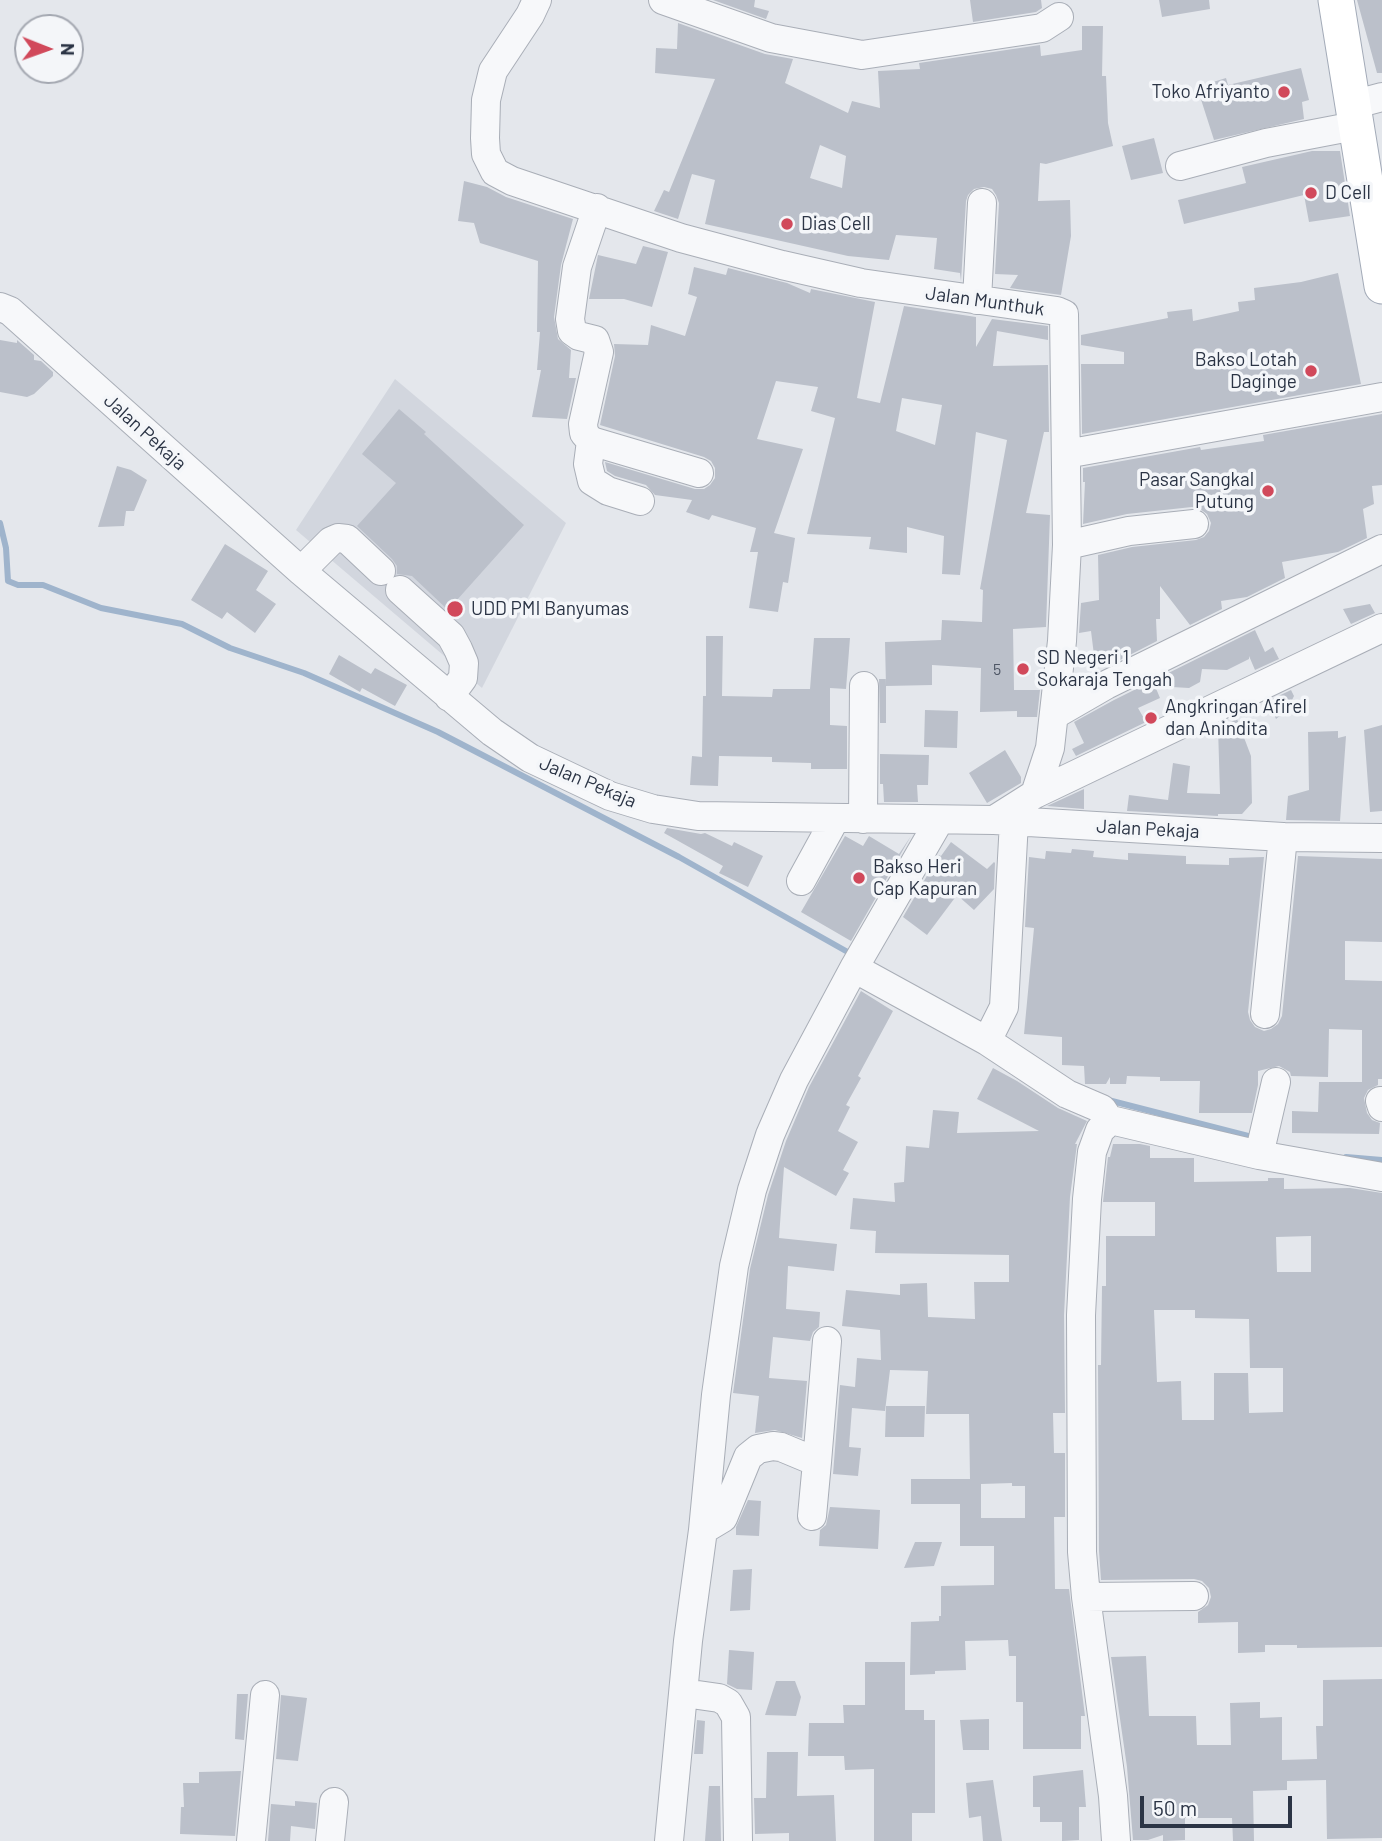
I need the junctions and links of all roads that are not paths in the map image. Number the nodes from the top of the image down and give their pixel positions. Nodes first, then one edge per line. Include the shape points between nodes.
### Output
1 (537, 0) edge
2 (663, 0) edge
3 (1336, 0) edge
4 (1059, 17) dead end
5 (1363, 109) edge
6 (1180, 166) dead end
7 (982, 203) dead end
8 (597, 208) junction
9 (1382, 286) edge
10 (977, 300) junction
11 (0, 307) edge
12 (1382, 397) edge
13 (591, 441) junction
14 (1066, 454) junction
15 (699, 473) dead end
16 (640, 501) dead end
17 (1194, 524) dead end
18 (1067, 545) junction
19 (1382, 549) edge
20 (301, 571) junction
21 (1382, 628) edge
22 (863, 686) dead end
23 (449, 697) junction
24 (1054, 715) junction
25 (1035, 794) junction
26 (863, 818) junction
27 (835, 819) junction
28 (939, 821) junction
29 (1004, 821) junction
30 (1283, 836) junction
31 (1382, 838) edge
32 (801, 881) dead end
33 (858, 961) junction
34 (1265, 1014) dead end
35 (992, 1032) junction
36 (1276, 1082) dead end
37 (1110, 1121) junction
38 (1262, 1144) junction
39 (1382, 1177) edge
40 (827, 1341) dead end
41 (817, 1462) junction
42 (812, 1516) dead end
43 (703, 1530) junction
44 (1194, 1596) dead end
45 (1086, 1597) junction
46 (685, 1681) junction
47 (265, 1695) dead end
48 (334, 1802) dead end
49 (251, 1841) edge
50 (330, 1841) edge
51 (669, 1841) edge
52 (737, 1841) edge
53 (1116, 1841) edge

1 - 8 street, Jalan Munthuk via 493,71 486,100 486,154 495,172 512,181
2 - 4 street via 771,38 862,54 1042,28
3 - 5 main road
5 - 6 street via 1266,143
5 - 9 main road
7 - 10 street
8 - 10 street, Jalan Munthuk via 681,238 782,265 861,283
8 - 13 street via 578,267 570,320 572,331 598,345 583,424
10 - 14 street, Jalan Munthuk via 1064,314
11 - 20 street, Jalan Pekaja via 10,311
12 - 14 street
13 - 15 street
13 - 16 street via 588,464 592,481
14 - 18 street, Jalan Munthuk
17 - 18 street via 1129,531
18 - 24 street, Jalan Munthuk
19 - 24 street via 1214,630
20 - 23 street, Jalan Pekaja
20 - 23 street via 331,541 347,540 451,636 464,663 463,678
21 - 25 street
22 - 26 street
23 - 27 street, Jalan Pekaja via 530,758 610,796 698,816
24 - 25 street, Jalan Munthuk via 1050,748
25 - 29 street
26 - 27 street, Jalan Pekaja
26 - 28 street, Jalan Pekaja
27 - 32 street
28 - 29 street, Jalan Pekaja
28 - 33 street
29 - 30 street, Jalan Pekaja
29 - 35 street via 1004,1007
30 - 31 street, Jalan Pekaja
30 - 34 street
33 - 35 street
33 - 43 street via 794,1080 752,1190 734,1266
35 - 37 street via 1067,1094 1102,1109
36 - 38 street
37 - 38 street
37 - 45 street via 1100,1130 1092,1152 1082,1290
38 - 39 street
40 - 41 street
41 - 42 street
41 - 43 street via 781,1447 758,1449 748,1457 723,1518
43 - 46 street
44 - 45 street
45 - 53 street
46 - 51 street
46 - 52 street via 728,1703 736,1717
47 - 49 street
48 - 50 street

